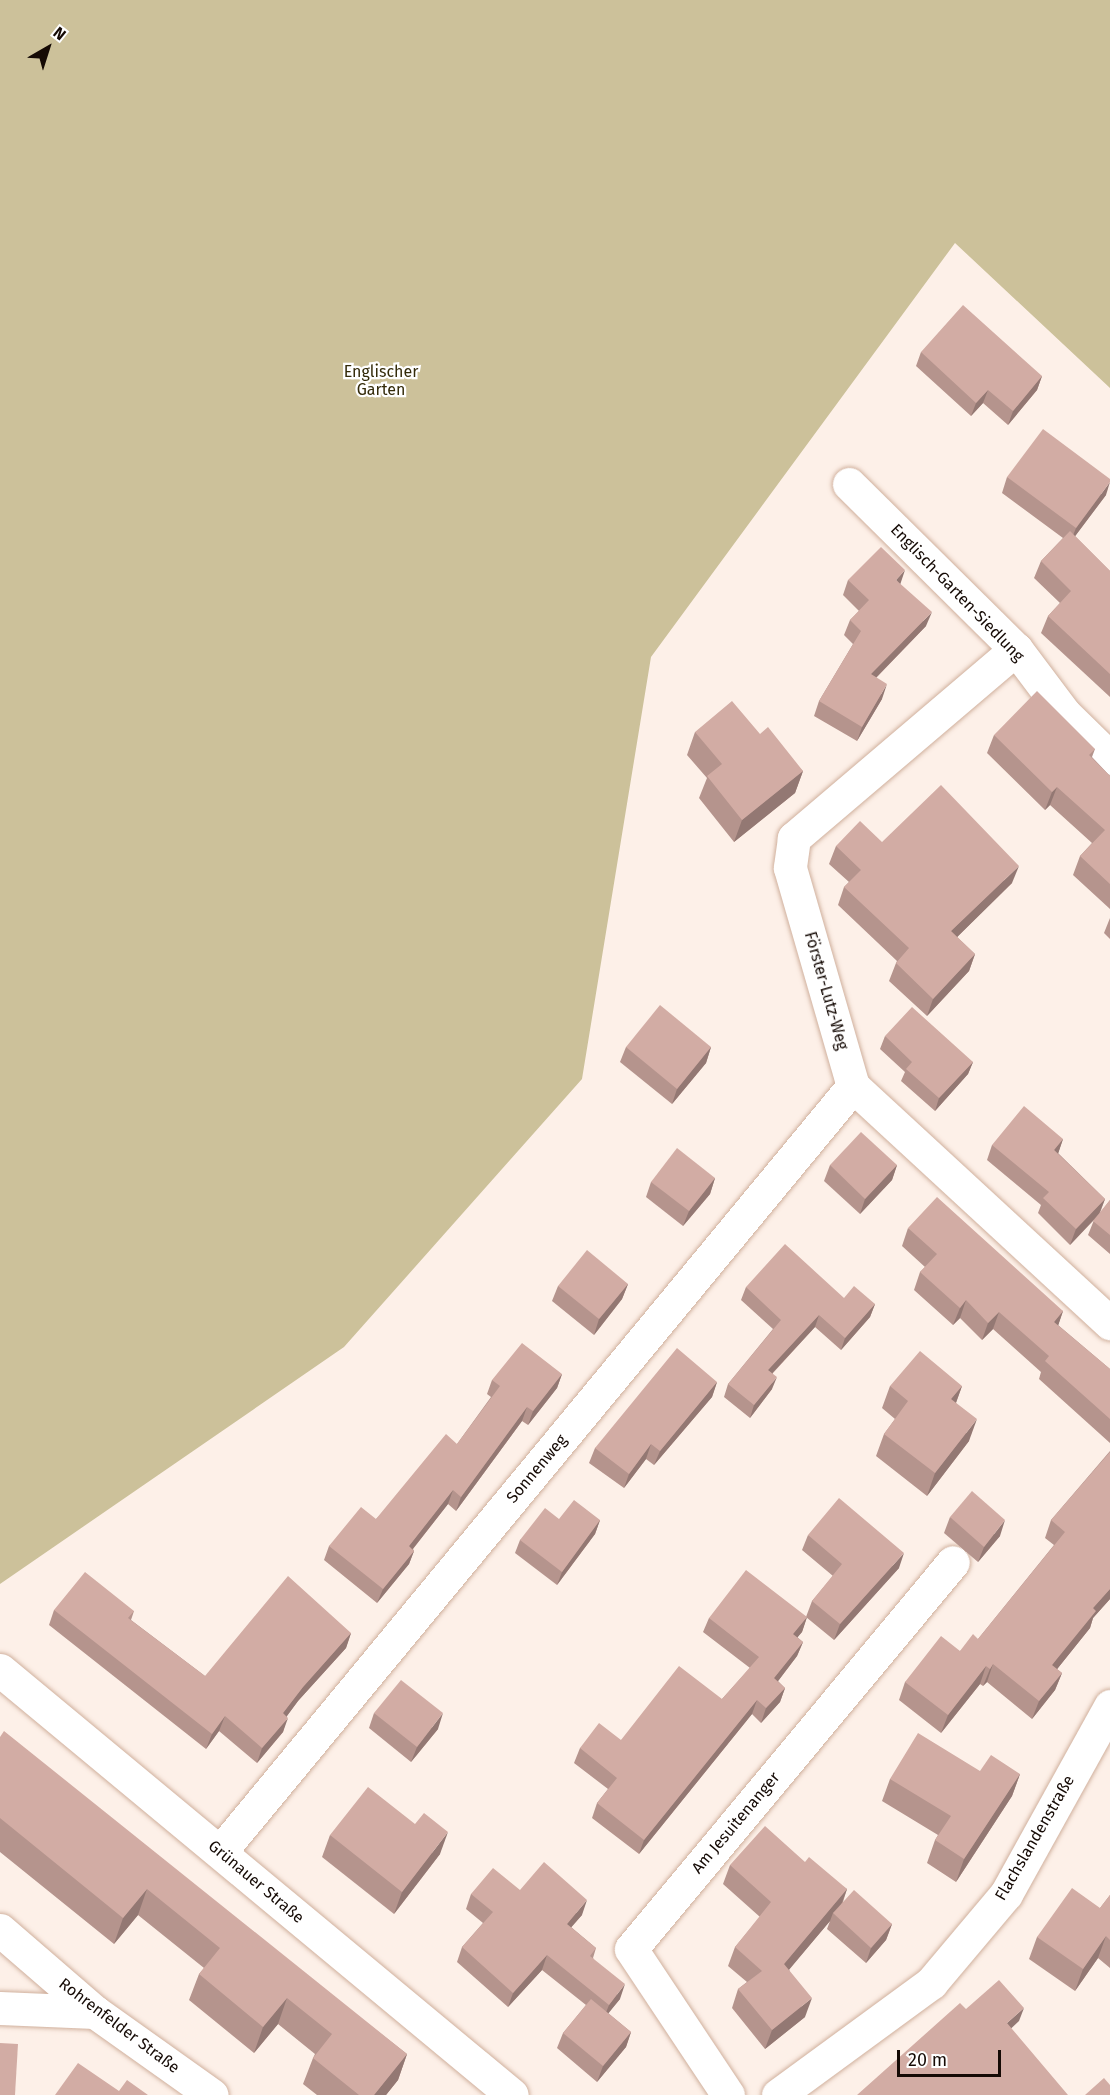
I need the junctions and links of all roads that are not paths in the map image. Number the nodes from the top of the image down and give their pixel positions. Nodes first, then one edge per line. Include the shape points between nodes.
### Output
1 (849, 484) dead end
2 (1016, 649) junction
3 (1110, 758) edge
4 (853, 1086) junction
5 (1110, 1323) edge
6 (953, 1562) dead end
7 (0, 1670) edge
8 (1110, 1706) edge
9 (220, 1852) junction
10 (0, 1930) edge
11 (0, 2008) edge
12 (95, 2012) junction
13 (212, 2095) edge
14 (512, 2095) edge
15 (728, 2095) edge
16 (778, 2095) edge

1 - 2 street, Englisch-Garten-Siedlung
2 - 3 street, Englisch-Garten-Siedlung via 1064,713
2 - 4 street, Förster-Lutz-Weg via 794,838 790,867
4 - 5 street
4 - 9 street, Sonnenweg
6 - 15 street, Am Jesuitenanger via 631,1950
7 - 9 street, Grünauer Straße
8 - 16 street, Flachslandenstraße via 1006,1894 931,1983
9 - 14 street, Grünauer Straße
10 - 12 street, Rohrenfelder Straße
11 - 12 street
12 - 13 street, Rohrenfelder Straße

